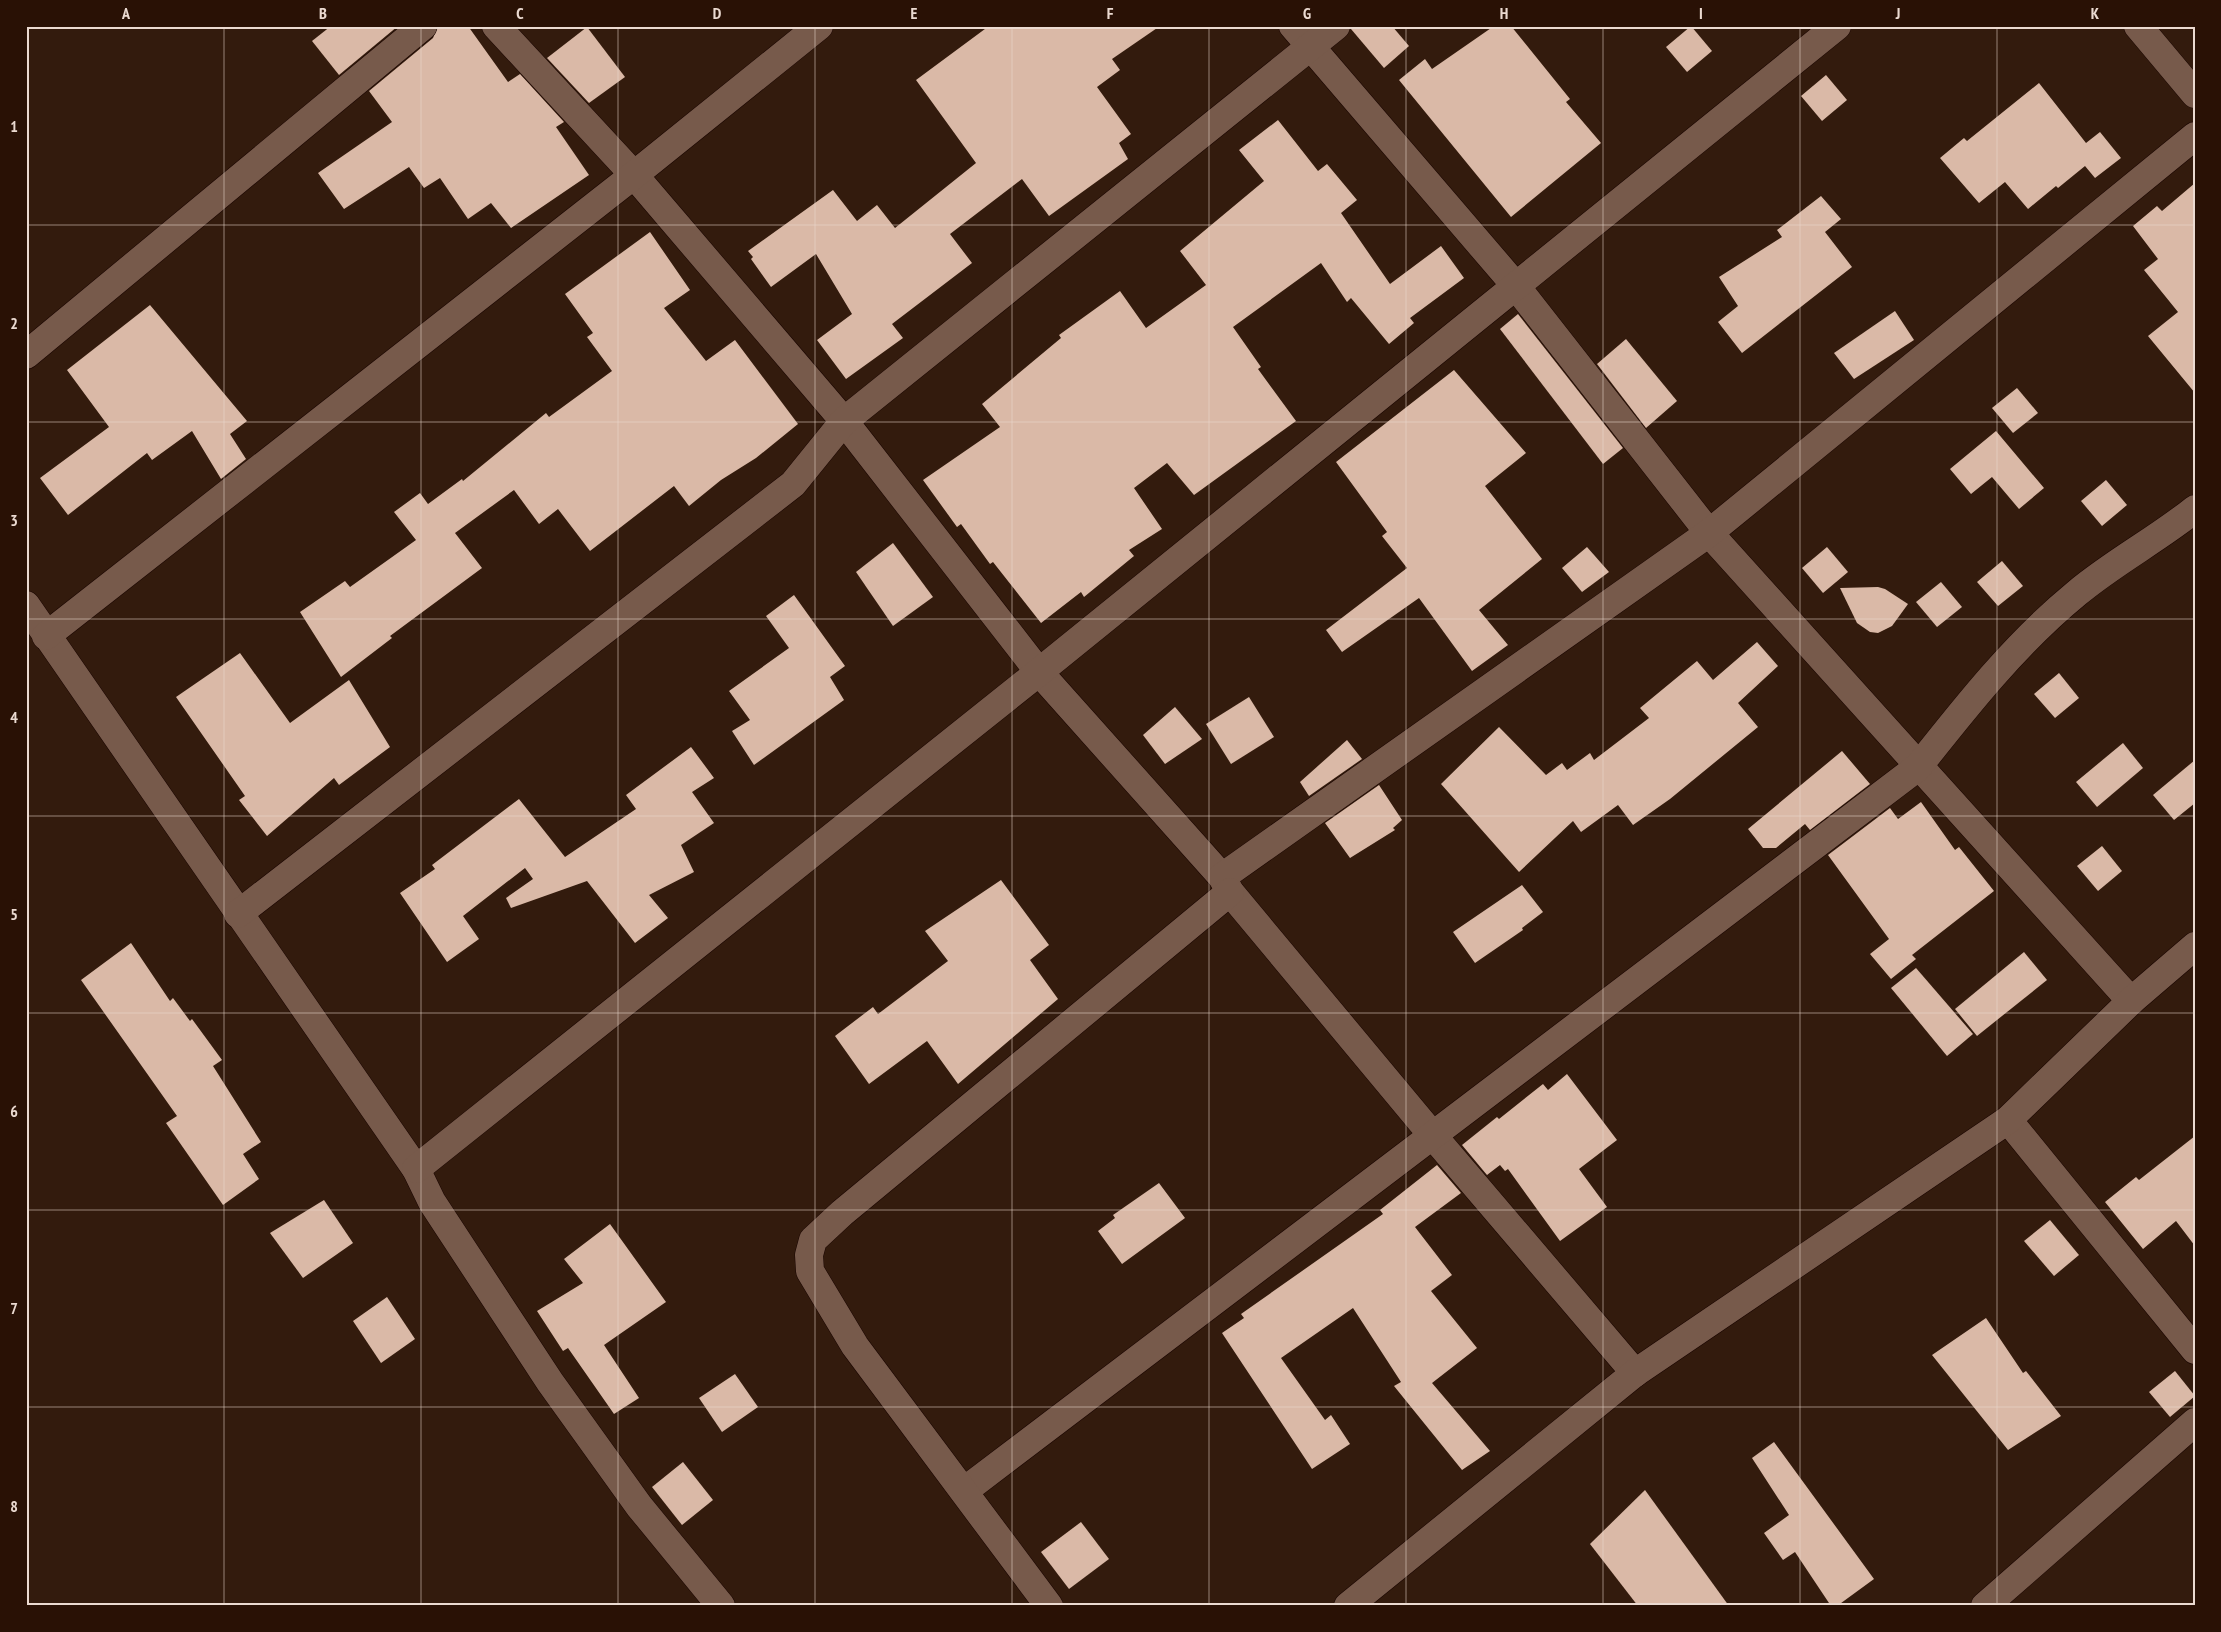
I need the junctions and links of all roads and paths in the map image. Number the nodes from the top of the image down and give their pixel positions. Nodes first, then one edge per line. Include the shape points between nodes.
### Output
1 (423, 26) edge
2 (496, 26) edge
3 (819, 26) edge
4 (1293, 26) edge
5 (1336, 26) edge
6 (1836, 26) edge
7 (2138, 26) edge
8 (1310, 47) junction
9 (2193, 87) edge
10 (2195, 136) edge
11 (634, 176) junction
12 (1515, 285) junction
13 (26, 355) edge
14 (844, 421) junction
15 (2195, 509) edge
16 (1708, 533) junction
17 (26, 605) edge
18 (46, 636) junction
19 (1039, 672) junction
20 (1918, 767) junction
21 (1226, 884) junction
22 (238, 914) junction
23 (2195, 946) edge
24 (2131, 1001) junction
25 (2008, 1120) junction
26 (1434, 1137) junction
27 (416, 1169) junction
28 (2195, 1350) edge
29 (1635, 1373) junction
30 (2195, 1422) edge
31 (964, 1491) junction
32 (721, 1606) edge
33 (1049, 1606) edge
34 (1348, 1606) edge
35 (1985, 1606) edge

1 - 13 street
2 - 11 street
3 - 11 street
4 - 8 street
5 - 8 street
6 - 12 street
7 - 9 street
8 - 12 street
8 - 14 street
10 - 16 street
11 - 14 street
11 - 18 street
12 - 16 street
12 - 19 street
14 - 19 street
14 - 22 street via 793,484
15 - 20 street via 2078,592 2020,645
16 - 20 street
16 - 21 street
17 - 18 street
18 - 22 street
19 - 21 street
19 - 27 street
20 - 24 street
20 - 26 street
21 - 26 street
21 - 31 street via 813,1240 809,1255 810,1271 845,1330
22 - 27 street
23 - 24 street
24 - 25 street
25 - 28 street
25 - 29 street
26 - 29 street
26 - 31 street
27 - 32 street via 432,1202 550,1382 639,1506
29 - 34 street
30 - 35 street
31 - 33 street

